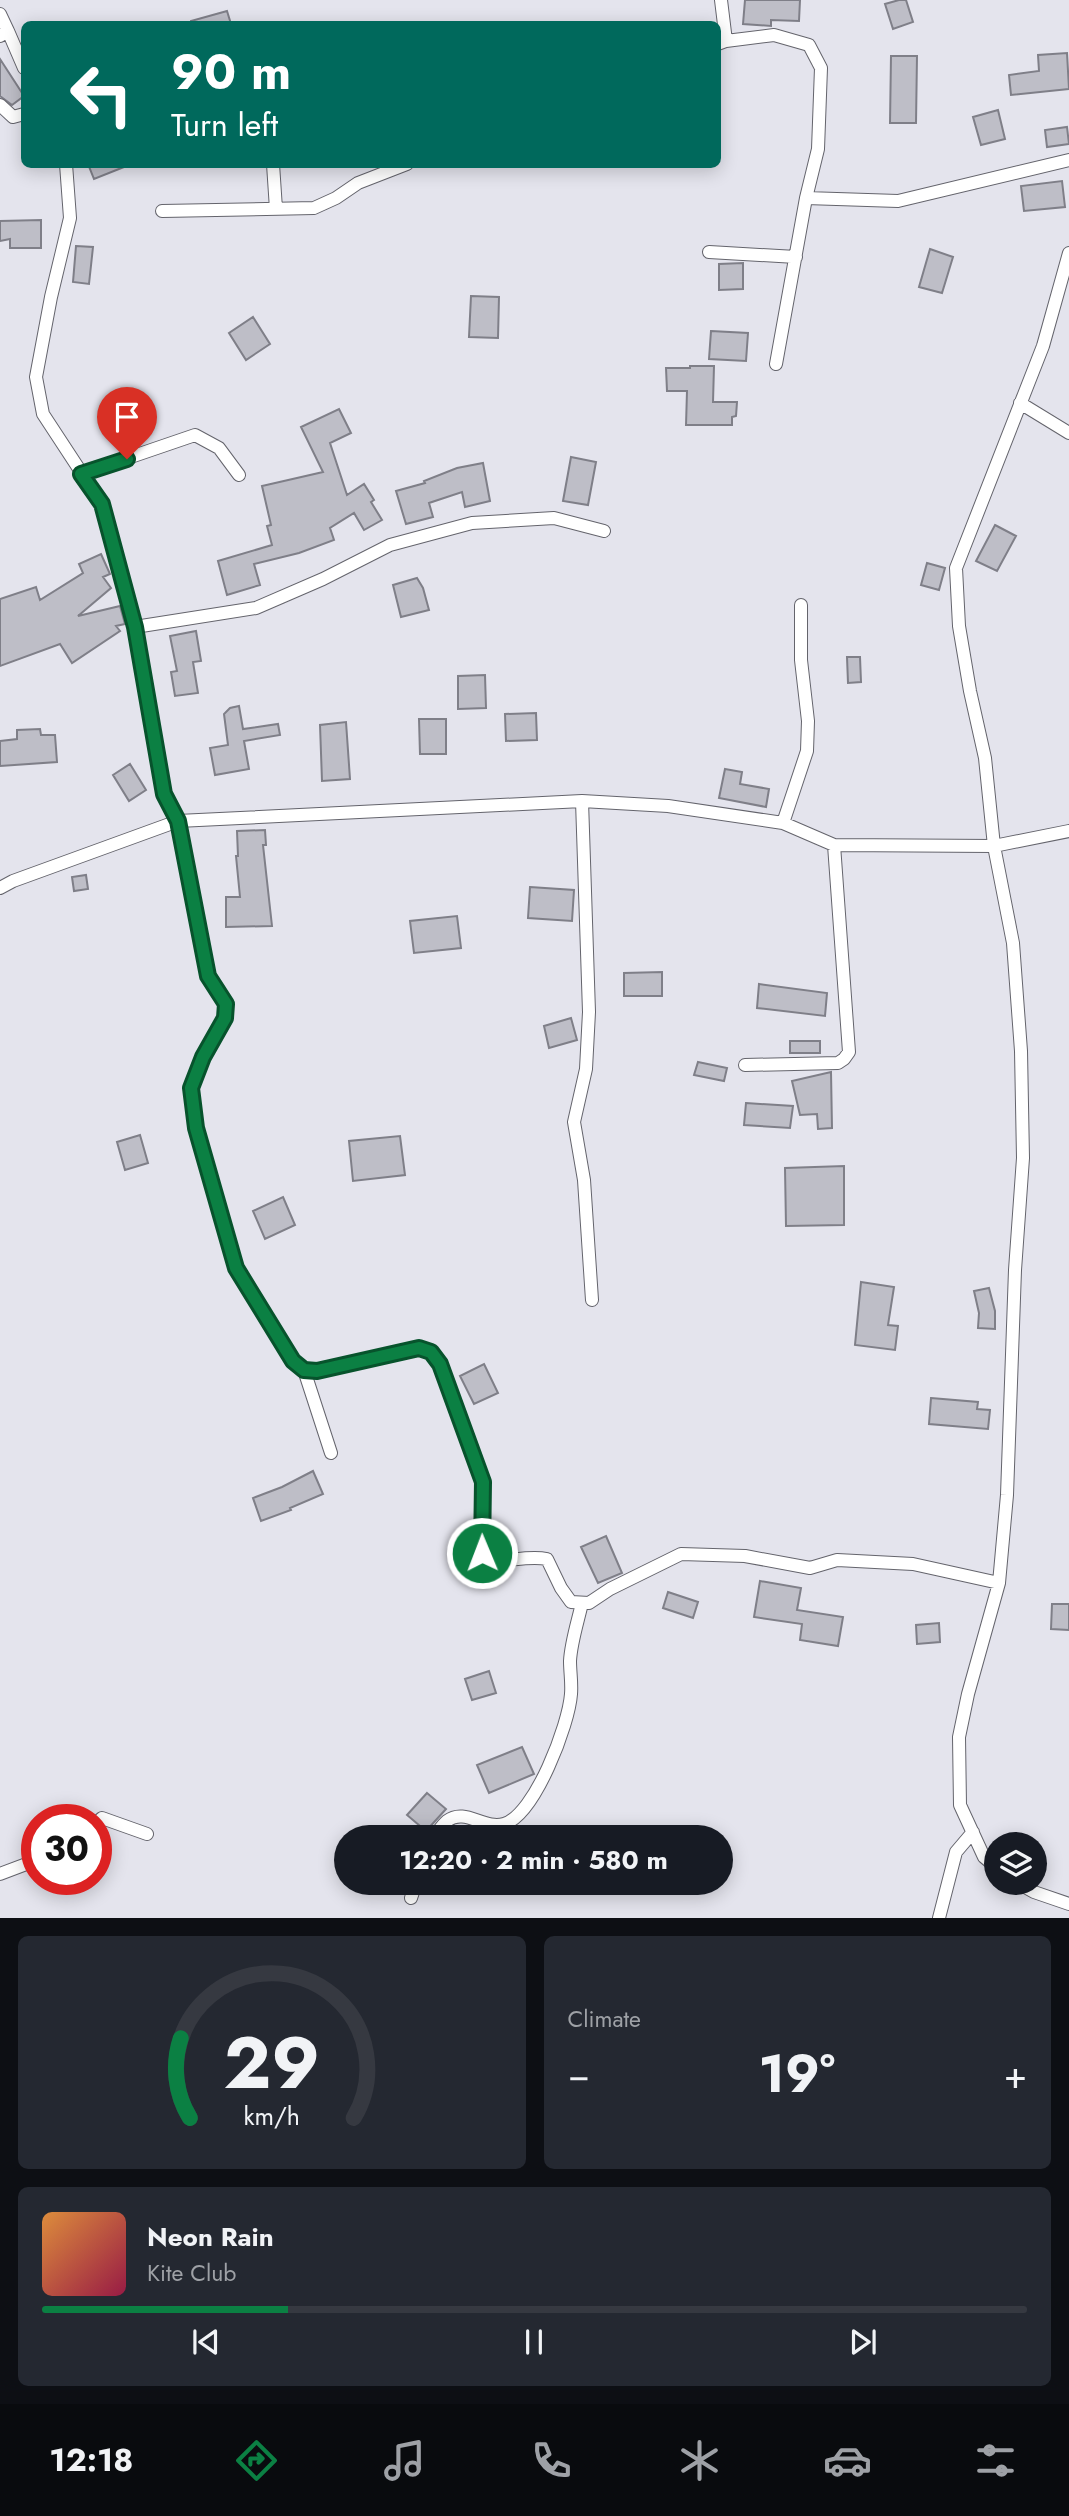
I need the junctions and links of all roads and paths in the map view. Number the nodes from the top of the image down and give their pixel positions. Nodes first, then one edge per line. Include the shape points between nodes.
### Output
1 (721, 0) edge
2 (0, 14) edge
3 (4, 34) edge
4 (722, 43) edge
5 (21, 63) edge
6 (0, 105) edge
7 (21, 115) edge
8 (1069, 160) edge
9 (66, 168) edge
10 (273, 168) edge
11 (397, 168) edge
12 (806, 198) junction
13 (276, 209) junction
14 (162, 211) dead end
15 (709, 252) dead end
16 (1069, 253) edge
17 (796, 257) junction
18 (776, 364) dead end
19 (1020, 403) junction
20 (1069, 433) edge
21 (81, 474) junction
22 (239, 475) dead end
23 (604, 531) dead end
24 (802, 605) dead end
25 (135, 627) junction
26 (582, 801) junction
27 (178, 821) junction
28 (783, 823) junction
29 (1069, 831) edge
30 (834, 845) junction
31 (994, 846) junction
32 (0, 875) edge
33 (13, 881) junction
34 (0, 888) edge
35 (745, 1065) dead end
36 (592, 1300) dead end
37 (304, 1370) junction
38 (331, 1453) dead end
39 (999, 1583) junction
40 (582, 1603) junction
41 (112, 1822) edge
42 (443, 1825) edge
43 (490, 1825) edge
44 (490, 1825) edge
45 (973, 1832) junction
46 (147, 1834) dead end
47 (984, 1857) edge
48 (21, 1866) edge
49 (0, 1874) edge
50 (412, 1895) edge
51 (1044, 1895) edge
52 (411, 1898) dead end
53 (1069, 1903) edge
54 (939, 1917) edge

1 - 4 street
2 - 3 street
3 - 5 street
4 - 12 street via 774,35 809,45 816,56 821,68 818,149
6 - 7 street via 13,117
8 - 12 street via 898,201
9 - 21 street via 70,218 36,377 43,414
10 - 13 street
11 - 13 street via 314,208
12 - 17 street
13 - 14 street
15 - 17 street
16 - 19 street via 1043,346
17 - 18 street
19 - 20 street
19 - 31 street via 956,568 959,626 985,758
21 - 22 street via 195,435 219,448
21 - 25 street via 102,504
23 - 25 street via 554,518 472,523 390,545 256,608
24 - 28 street via 800,660 807,751
25 - 27 street via 164,794
26 - 27 street
26 - 28 street via 667,806
26 - 36 street via 589,1013 586,1069 574,1122 584,1180
27 - 33 street
27 - 37 street via 208,976 226,1004 225,1018 191,1088 196,1128 236,1268 293,1361
28 - 30 street
29 - 31 street
30 - 31 street
30 - 35 street via 849,1052 838,1063
31 - 39 street via 1013,943 1023,1158
32 - 33 street
33 - 34 street
37 - 38 street
37 - 40 street via 419,1348 431,1352 440,1364 483,1482 482,1553 490,1561 512,1562 532,1556 547,1559 571,1602
39 - 40 street via 913,1564 837,1560 810,1568 746,1556 681,1554
39 - 45 street via 959,1737 960,1805
40 - 43 street via 570,1658 571,1695 537,1794 518,1817
41 - 46 street
42 - 44 street via 465,1815
45 - 47 street
45 - 54 street via 956,1852
48 - 49 street
50 - 52 street
51 - 53 street

